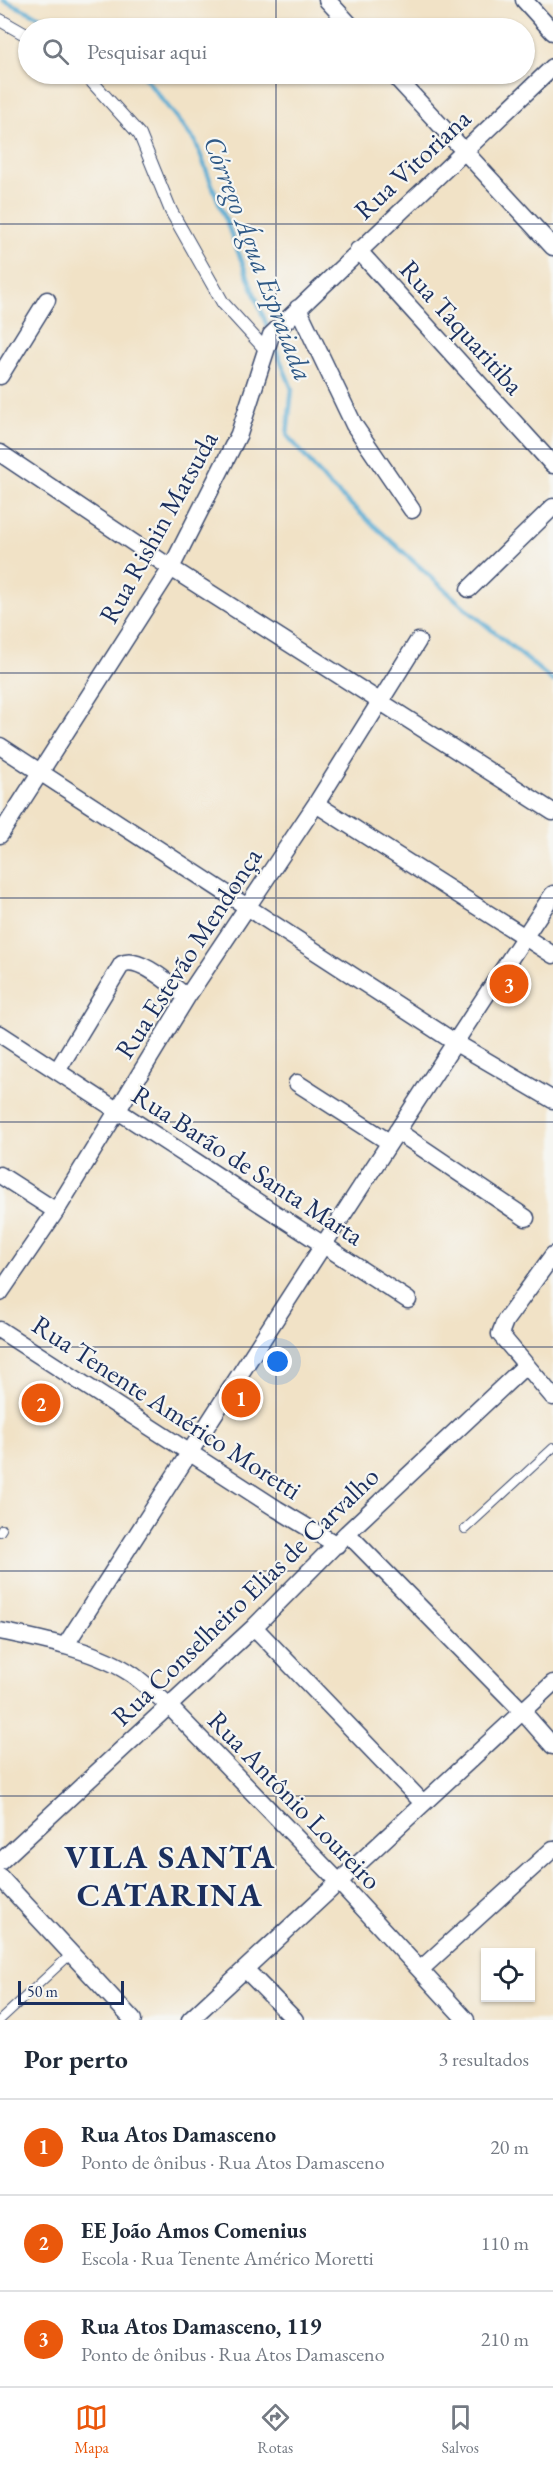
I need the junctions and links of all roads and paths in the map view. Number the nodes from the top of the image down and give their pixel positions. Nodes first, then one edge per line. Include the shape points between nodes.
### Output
1 (327, 0) edge
2 (524, 0) edge
3 (344, 18) edge
4 (0, 20) edge
5 (18, 30) edge
6 (553, 32) edge
7 (553, 67) edge
8 (94, 84) edge
9 (402, 84) edge
10 (535, 84) edge
11 (535, 84) edge
12 (463, 151) junction
13 (553, 247) edge
14 (358, 250) junction
15 (47, 300) dead end
16 (298, 308) junction
17 (266, 348) junction
18 (0, 376) edge
19 (0, 453) edge
20 (553, 465) edge
21 (553, 507) edge
22 (412, 510) dead end
23 (171, 568) junction
24 (469, 589) dead end
25 (418, 641) dead end
26 (379, 702) junction
27 (0, 746) edge
28 (41, 772) junction
29 (316, 804) junction
30 (553, 812) edge
31 (0, 835) edge
32 (553, 894) edge
33 (248, 907) junction
34 (524, 938) junction
35 (553, 955) edge
36 (187, 997) junction
37 (0, 1034) edge
38 (456, 1043) junction
39 (57, 1071) junction
40 (297, 1083) dead end
41 (553, 1100) edge
42 (116, 1111) junction
43 (393, 1136) junction
44 (0, 1175) edge
45 (56, 1211) junction
46 (526, 1218) dead end
47 (325, 1245) junction
48 (553, 1255) edge
49 (0, 1293) edge
50 (408, 1300) dead end
51 (0, 1330) edge
52 (525, 1366) junction
53 (553, 1397) edge
54 (553, 1448) edge
55 (189, 1452) junction
56 (465, 1528) dead end
57 (342, 1539) junction
58 (254, 1627) junction
59 (0, 1631) edge
60 (65, 1646) junction
61 (553, 1683) edge
62 (168, 1705) junction
63 (522, 1712) junction
64 (553, 1746) edge
65 (423, 1803) junction
66 (553, 1849) edge
67 (0, 1862) edge
68 (0, 1877) edge
69 (340, 1883) junction
70 (71, 1954) junction
71 (421, 1969) junction
72 (246, 1970) junction
73 (0, 2020) edge
74 (133, 2020) edge
75 (190, 2020) edge
76 (295, 2020) edge
77 (466, 2020) edge

1 - 3 street
2 - 6 street
4 - 5 street
7 - 10 street, Rua Vitoriana
8 - 17 street via 140,135 171,211 223,303
9 - 12 street
11 - 12 street, Rua Vitoriana
12 - 13 street
12 - 14 street, Rua Vitoriana
14 - 16 street, Rua Rishin Matsuda
14 - 20 street, Rua Taquaritiba
15 - 18 street
16 - 17 street, Rua Rishin Matsuda via 271,335
16 - 22 street via 354,425
17 - 23 street, Rua Rishin Matsuda via 242,426
19 - 23 street
21 - 24 street
23 - 26 street
23 - 28 street, Rua Rishin Matsuda
25 - 26 street, Rua Estevão Mendonça
26 - 29 street, Rua Estevão Mendonça
26 - 30 street
27 - 28 street
28 - 31 street, Rua Rishin Matsuda
28 - 33 street
29 - 33 street, Rua Estevão Mendonça
29 - 34 street
32 - 34 street
33 - 36 street, Rua Estevão Mendonça
33 - 38 street
34 - 35 street
34 - 38 street
36 - 39 street via 139,963 122,964
36 - 42 street, Rua Estevão Mendonça
37 - 39 street, Rua Barão de Santa Marta
38 - 41 street
38 - 43 street
39 - 42 street, Rua Barão de Santa Marta
40 - 43 street
42 - 45 street, Rua Estevão Mendonça
42 - 47 street, Rua Barão de Santa Marta
43 - 46 street
43 - 47 street
44 - 45 street
45 - 49 street, Rua Estevão Mendonça
47 - 50 street, Rua Barão de Santa Marta
47 - 55 street
48 - 52 street via 501,1328 502,1340
51 - 55 street, Rua Tenente Américo Moretti
52 - 53 street
52 - 57 street, Rua Conselheiro Elias de Carvalho
54 - 56 lane
55 - 57 street, Rua Tenente Américo Moretti
55 - 60 street
57 - 58 street, Rua Conselheiro Elias de Carvalho
57 - 63 street, Rua Tenente Américo Moretti
58 - 62 street, Rua Conselheiro Elias de Carvalho
58 - 65 street
59 - 60 street, Rua Antônio Loureiro
60 - 62 street, Rua Antônio Loureiro via 126,1671
61 - 63 street
62 - 67 street, Rua Conselheiro Elias de Carvalho
62 - 69 street, Rua Antônio Loureiro
63 - 64 street, Rua Tenente Américo Moretti
63 - 65 street
65 - 69 street
66 - 71 street
68 - 70 street
69 - 71 street, Rua Antônio Loureiro
69 - 72 street
70 - 73 lane
70 - 74 street
71 - 77 street, Rua Antônio Loureiro
72 - 75 street
72 - 76 street

